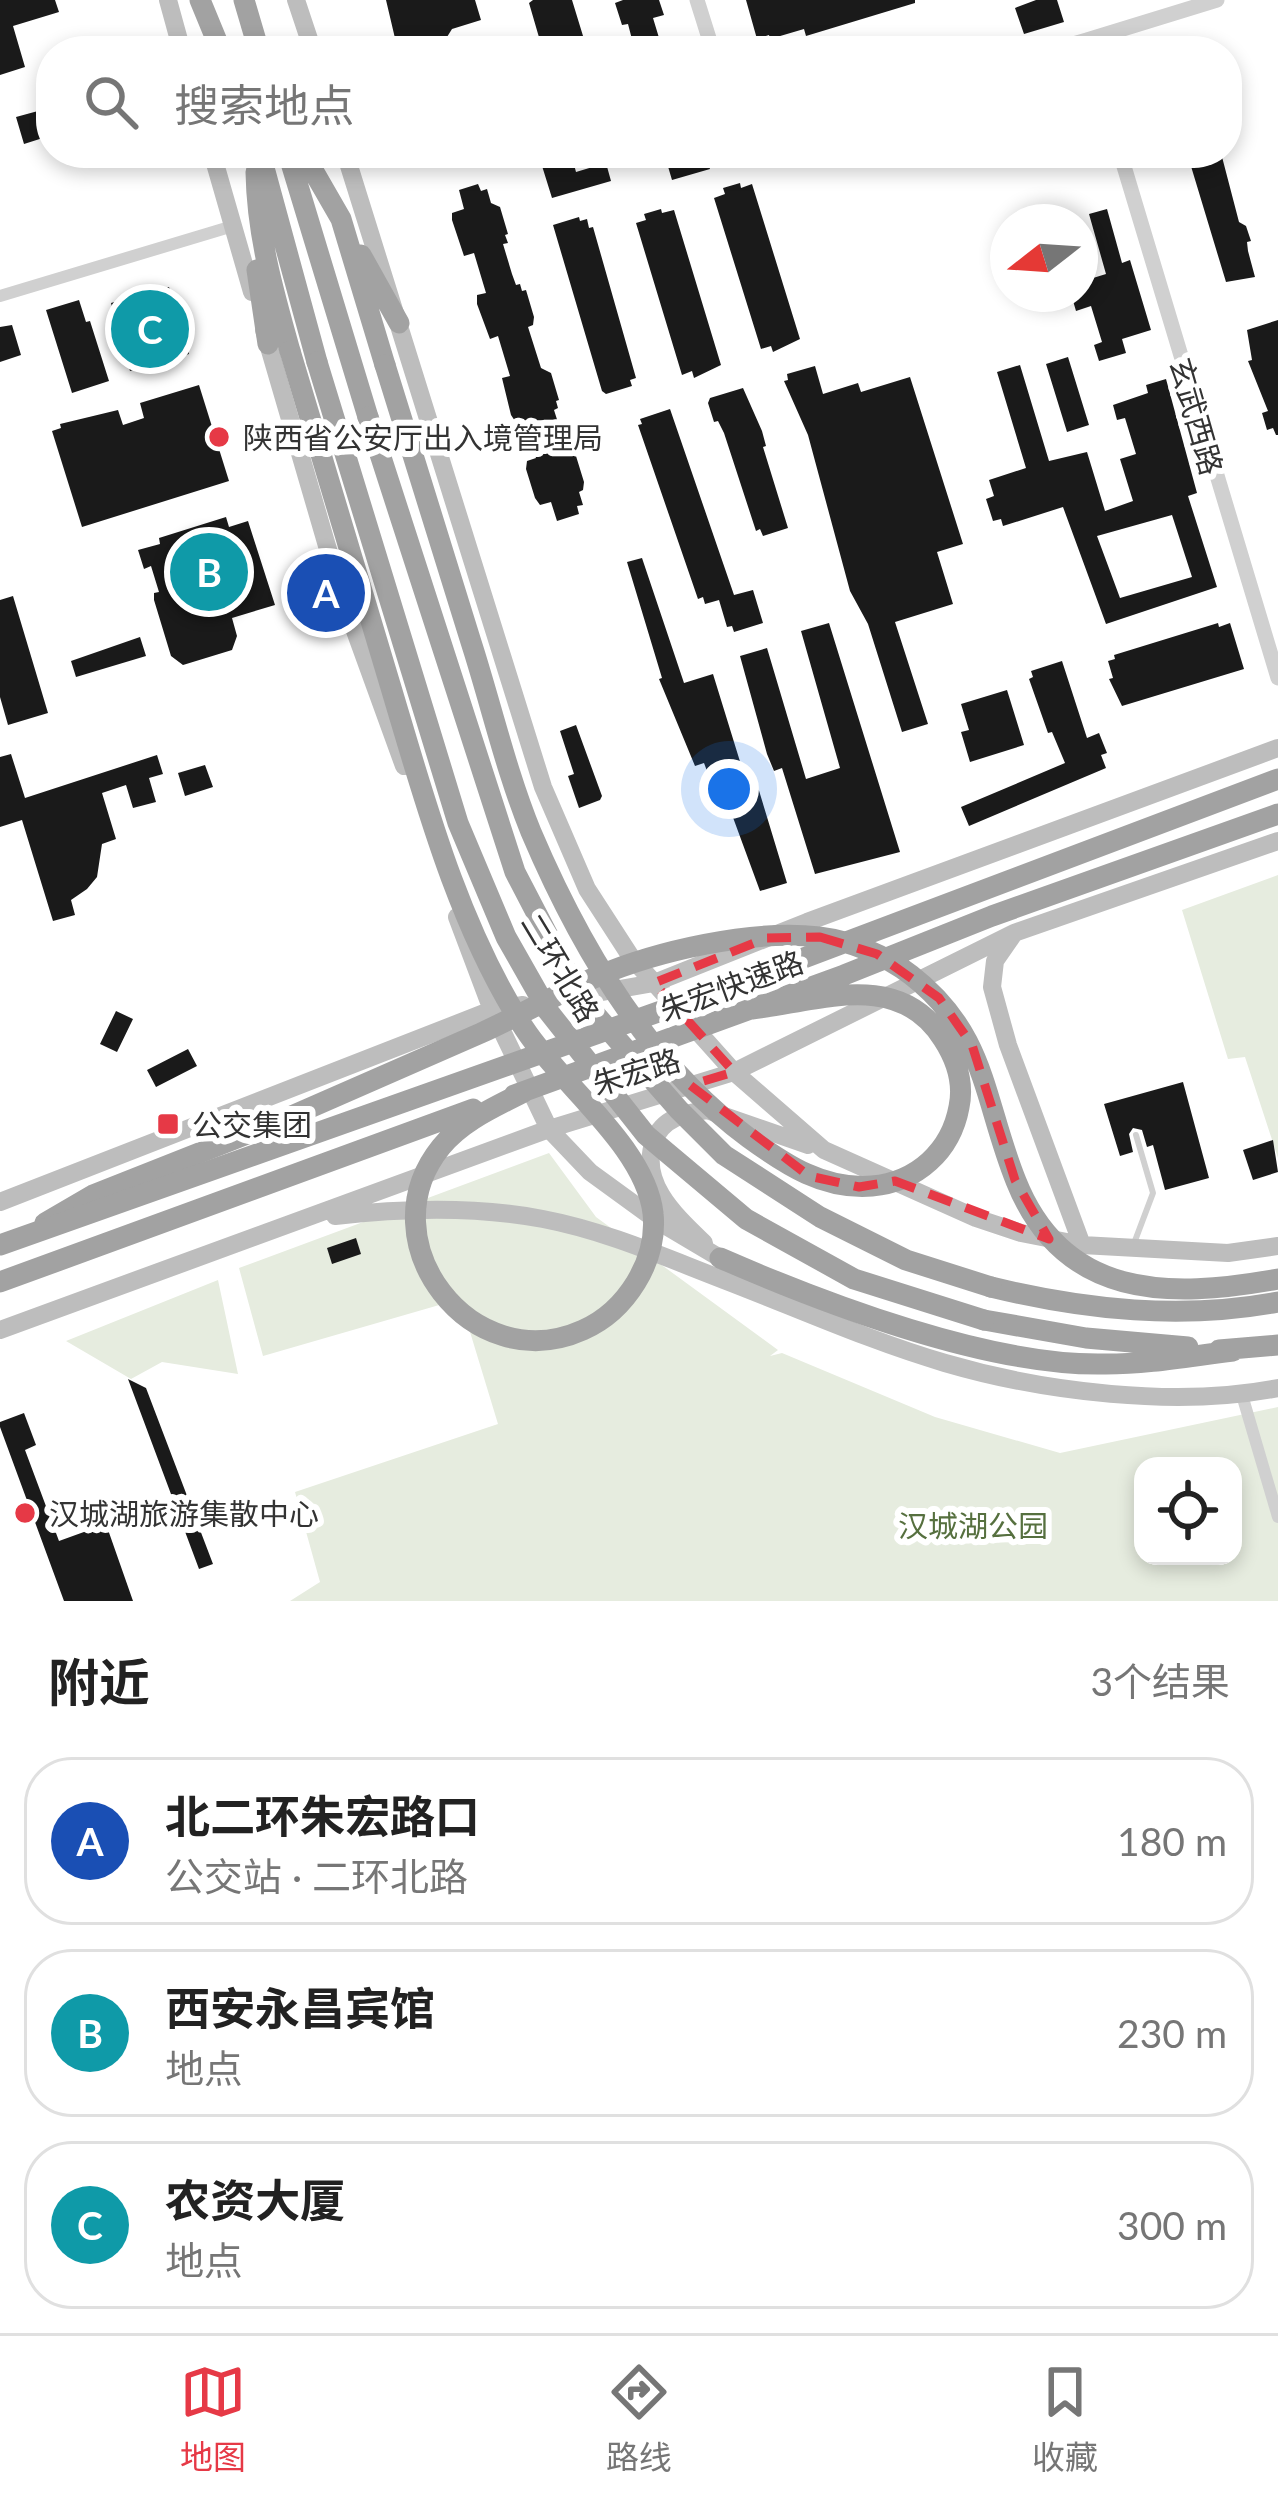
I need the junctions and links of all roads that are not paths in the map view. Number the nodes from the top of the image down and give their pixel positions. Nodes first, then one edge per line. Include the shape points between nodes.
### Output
1 (168, 0) edge
2 (200, 0) edge
3 (215, 0) edge
4 (296, 0) edge
5 (698, 0) edge
6 (1216, 0) edge
7 (247, 7) edge
8 (178, 36) edge
9 (218, 36) edge
10 (222, 36) edge
11 (255, 36) edge
12 (308, 36) edge
13 (709, 36) edge
14 (1114, 36) edge
15 (216, 168) edge
16 (257, 168) edge
17 (262, 168) edge
18 (293, 168) edge
19 (312, 168) edge
20 (350, 168) edge
21 (1125, 168) edge
22 (256, 210) junction
23 (341, 219) junction
24 (233, 226) junction
25 (0, 296) edge
26 (399, 323) junction
27 (268, 344) junction
28 (1278, 678) edge
29 (1278, 748) edge
30 (1278, 779) edge
31 (1278, 814) edge
32 (1278, 841) edge
33 (1014, 933) junction
34 (654, 983) junction
35 (752, 1009) junction
36 (492, 1010) junction
37 (734, 1072) junction
38 (524, 1092) junction
39 (549, 1129) junction
40 (1136, 1135) dead end
41 (824, 1150) junction
42 (0, 1202) edge
43 (302, 1220) junction
44 (22, 1236) junction
45 (0, 1245) edge
46 (1082, 1246) junction
47 (1278, 1246) edge
48 (1132, 1250) junction
49 (720, 1258) junction
50 (1278, 1279) edge
51 (0, 1282) edge
52 (761, 1294) junction
53 (818, 1296) junction
54 (1278, 1302) edge
55 (0, 1330) edge
56 (1278, 1345) edge
57 (1233, 1351) junction
58 (1278, 1388) edge
59 (1242, 1395) junction
60 (1278, 1517) edge

1 - 8 main road
2 - 9 highway
3 - 10 highway
4 - 12 main road
5 - 13 street
6 - 14 street
7 - 11 highway
15 - 24 main road
16 - 22 highway
17 - 57 highway, 二环北路, bridge via 458,823 548,1011 646,1135 746,1220 854,1279 984,1320
18 - 54 highway, 二环北路, bridge via 515,872 580,997 724,1155 820,1217 906,1259 1073,1304 1199,1312
19 - 23 highway
20 - 26 main road
21 - 28 street, 玄武西路
22 - 27 highway
22 - 38 highway, bridge via 290,351 460,900 523,1027 617,1141 653,1211 645,1267 625,1298 581,1331 541,1341 500,1336 463,1317 434,1287 415,1227 419,1187 439,1149 468,1122
23 - 26 highway
23 - 35 highway, bridge via 530,829 584,943 666,1060 723,1119 785,1164 860,1187 884,1185 908,1178 943,1148 962,1092 947,1045 920,1013 878,993
24 - 25 street
24 - 27 main road
26 - 34 main road via 543,788 586,890
27 - 36 main road via 338,587
29 - 34 main road
30 - 44 highway, 朱宏快速路, bridge via 695,999
31 - 35 highway, 朱宏快速路, bridge
32 - 33 main road, 朱宏路
33 - 37 main road, 朱宏路
33 - 46 main road via 995,961 992,987
34 - 36 main road
34 - 37 main road
35 - 38 highway, 朱宏快速路, bridge
36 - 39 main road
36 - 42 main road
37 - 39 main road, 朱宏路
37 - 41 main road
38 - 51 highway, 朱宏快速路, bridge
39 - 43 main road, 朱宏路
39 - 49 main road via 590,1172
40 - 48 lane via 1153,1193
41 - 46 main road via 976,1217
41 - 49 main road via 707,1110 665,1123 649,1172
43 - 52 main road via 419,1209 542,1219 646,1247
43 - 55 main road, 朱宏路
44 - 45 highway, 朱宏快速路, bridge
44 - 50 highway, bridge via 93,1195 280,1121 620,967 693,948 820,937 877,954 939,998 984,1072 1034,1217 1076,1264 1147,1286
46 - 48 main road
47 - 48 main road
49 - 52 main road
49 - 53 highway
52 - 53 main road
52 - 59 main road via 986,1373 1088,1390
53 - 57 highway via 1029,1358 1103,1365
56 - 57 highway, 二环北路
58 - 59 main road
59 - 60 street

